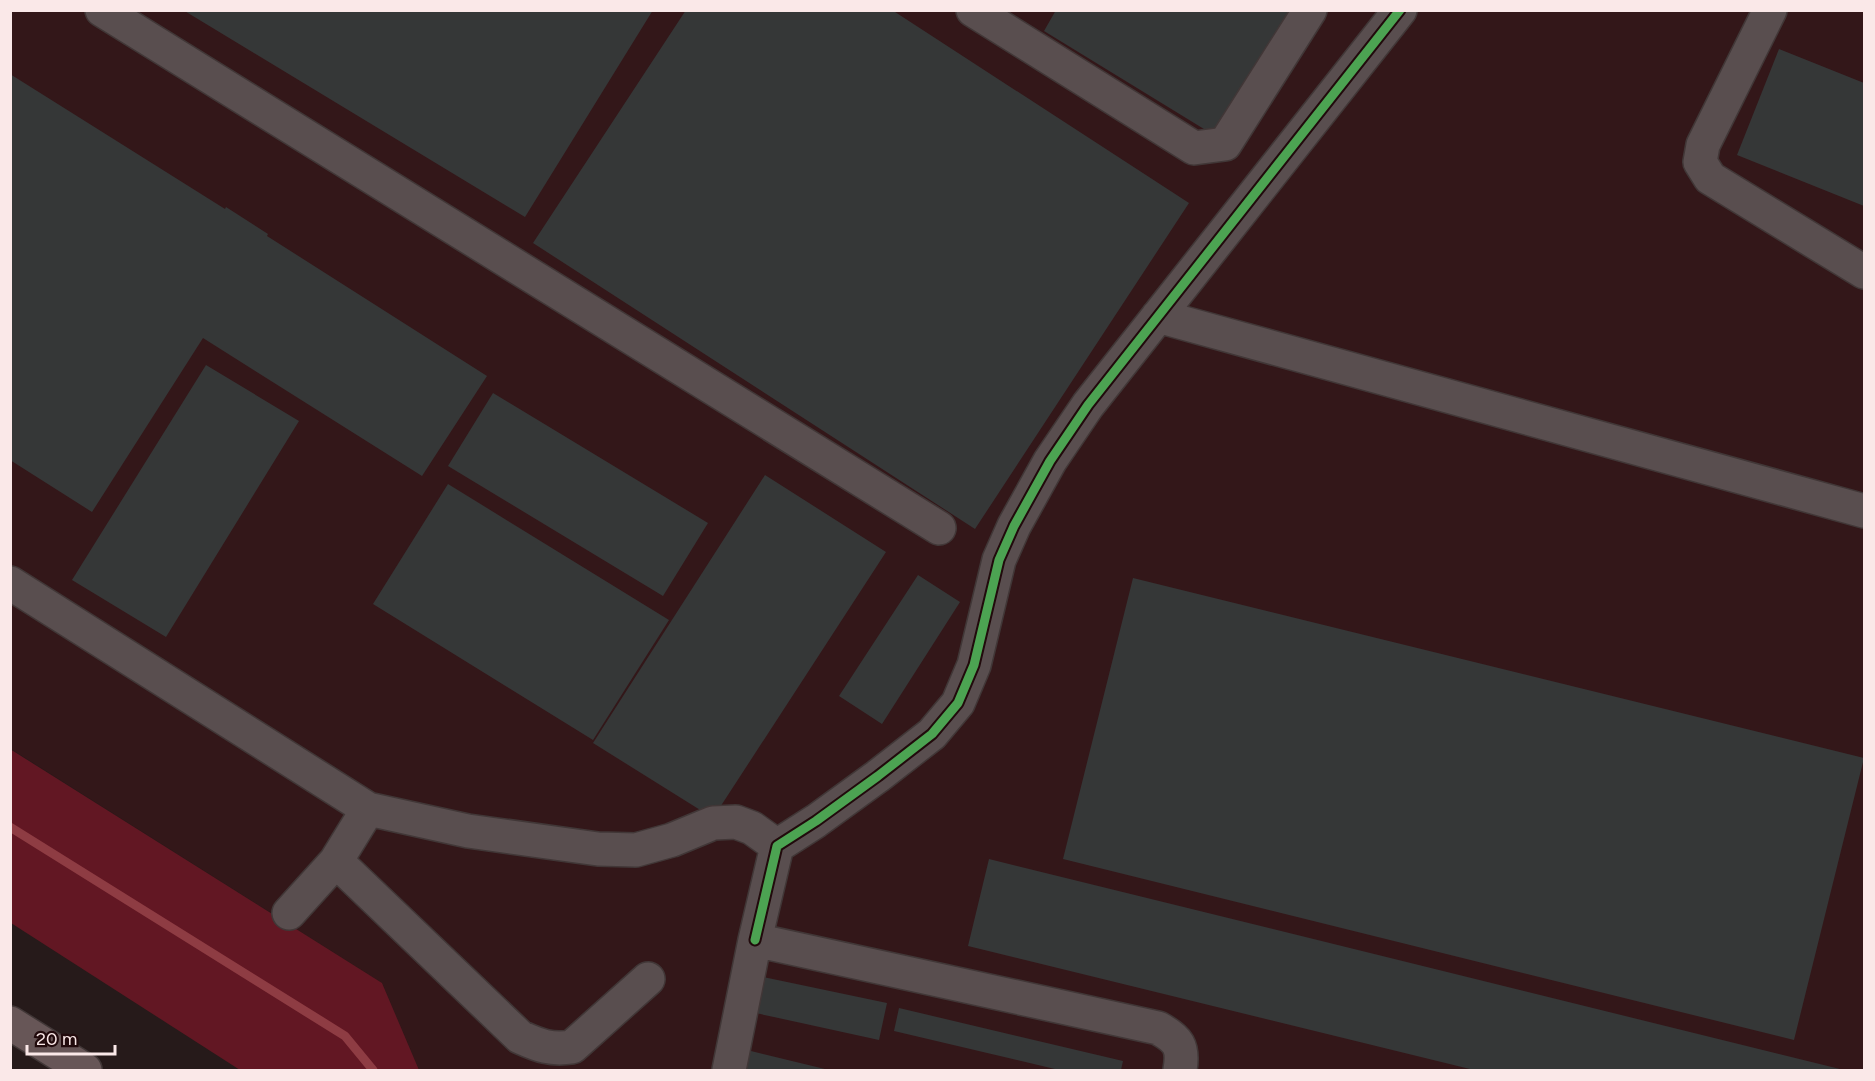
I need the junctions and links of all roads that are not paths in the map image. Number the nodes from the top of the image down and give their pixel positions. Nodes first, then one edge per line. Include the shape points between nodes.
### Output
1 (102, 10) edge
2 (973, 10) edge
3 (1310, 10) edge
4 (1400, 10) edge
5 (1770, 10) edge
6 (1864, 272) edge
7 (1158, 316) junction
8 (1864, 511) edge
9 (939, 528) dead end
10 (10, 583) edge
11 (368, 809) junction
12 (777, 846) junction
13 (336, 861) junction
14 (289, 913) dead end
15 (755, 940) junction
16 (648, 979) dead end
17 (10, 1023) edge
18 (10, 1049) edge
19 (44, 1071) edge
20 (85, 1071) edge
21 (729, 1071) edge
22 (1180, 1071) edge

1 - 9 street
2 - 3 street via 1194,148 1225,144
4 - 7 street
5 - 6 street via 1703,145 1700,162 1710,178
7 - 8 street
7 - 12 street via 1088,405 1050,461 1014,526 999,560 974,664 958,703 932,734
10 - 11 street
11 - 12 street via 468,831 598,849 636,850 714,823 736,822
11 - 13 street
12 - 15 street
13 - 14 street
13 - 16 street via 520,1037 539,1045 572,1047
15 - 21 street
15 - 22 street via 1158,1028 1175,1038 1181,1051
17 - 20 highway
18 - 19 highway

